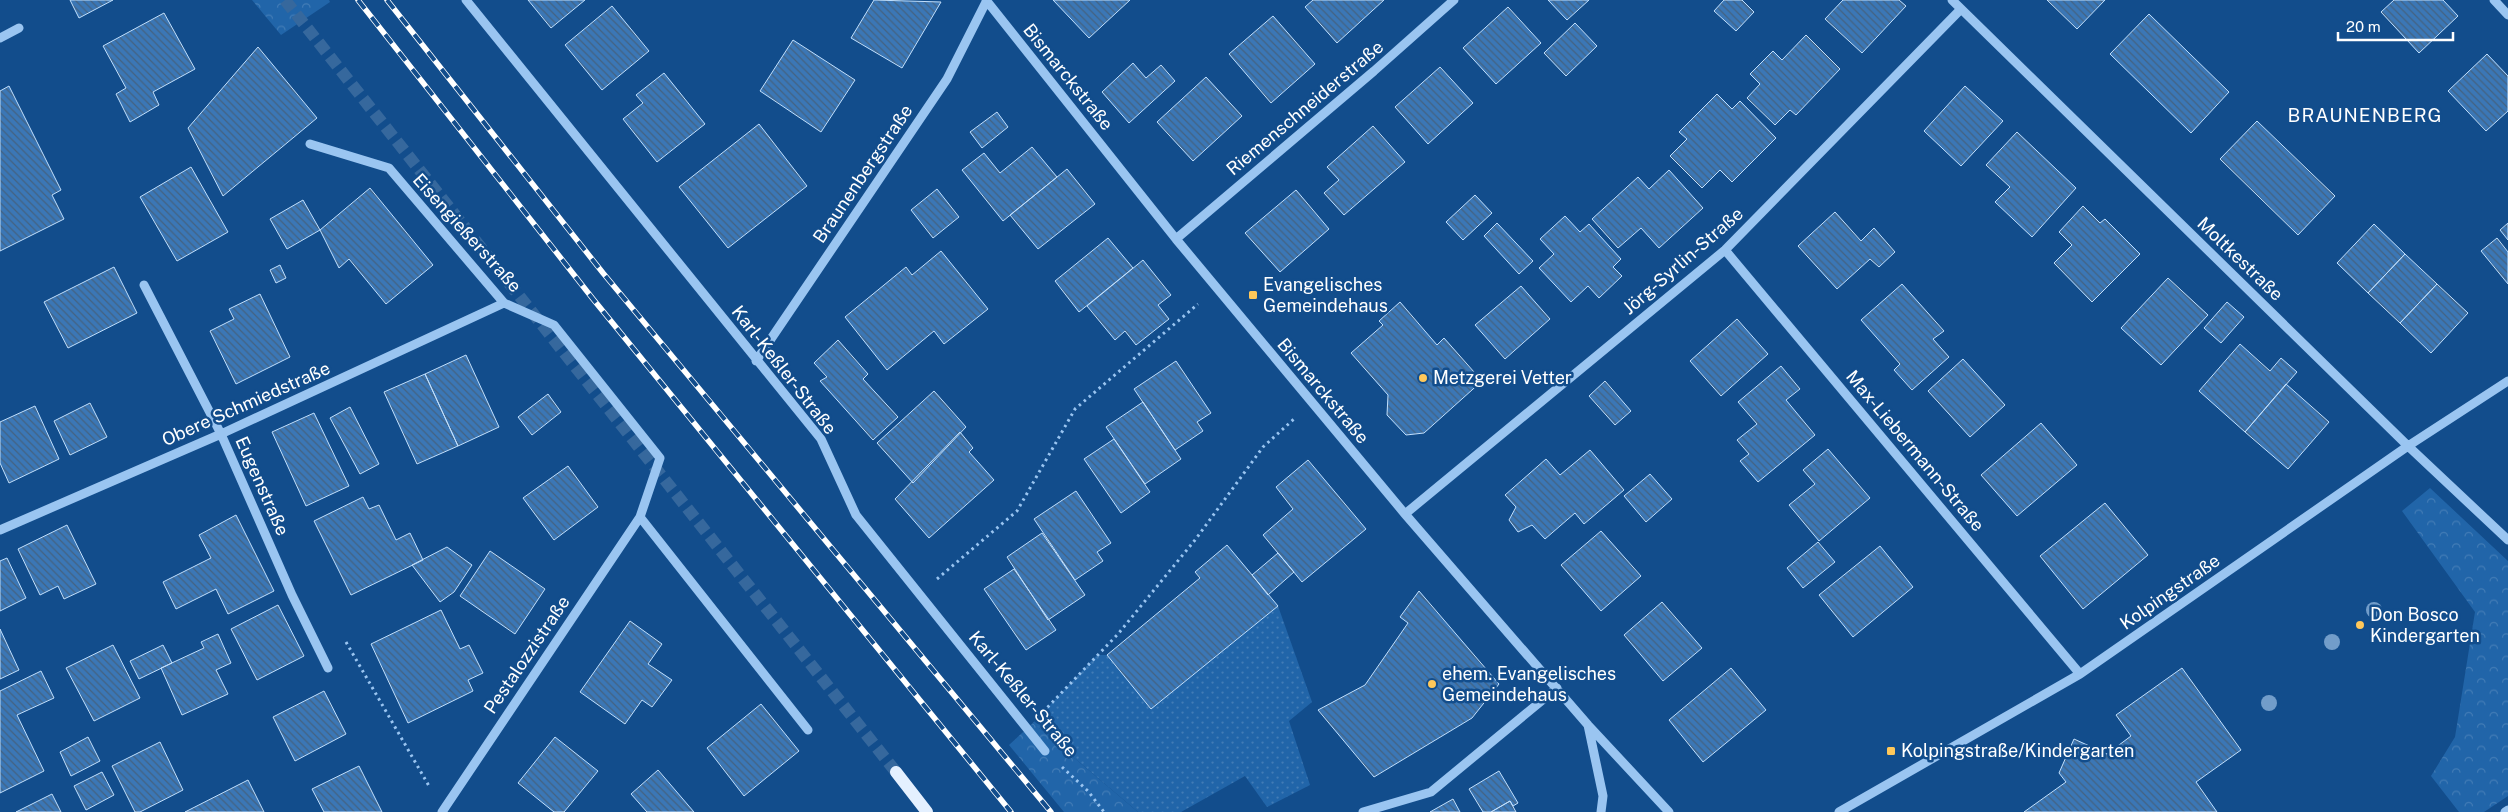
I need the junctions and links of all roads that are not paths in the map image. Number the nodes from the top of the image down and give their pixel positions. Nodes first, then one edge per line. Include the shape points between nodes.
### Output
1 (466, 0) edge
2 (987, 0) edge
3 (1454, 0) edge
4 (1952, 0) edge
5 (2494, 0) edge
6 (1961, 9) junction
7 (2508, 15) edge
8 (19, 28) dead end
9 (0, 38) edge
10 (310, 144) dead end
11 (1176, 239) junction
12 (1725, 250) junction
13 (144, 285) dead end
14 (504, 303) junction
15 (756, 361) junction
16 (2508, 381) edge
17 (221, 434) junction
18 (2408, 446) junction
19 (1405, 514) junction
20 (640, 517) junction
21 (0, 530) edge
22 (2508, 540) edge
23 (328, 668) dead end
24 (2080, 674) junction
25 (1557, 688) junction
26 (1588, 725) junction
27 (808, 730) dead end
28 (1045, 751) road end
29 (896, 772) tunnel mouth
30 (442, 811) edge
31 (927, 812) edge
32 (1363, 812) edge
33 (1601, 812) edge
34 (1669, 812) edge
35 (1839, 812) edge

1 - 15 street, Karl-Keßler-Straße
2 - 11 street, Bismarckstraße
2 - 15 street, Braunenbergstraße via 947,79
3 - 11 street, Riemenschneiderstraße
4 - 6 street, Moltkestraße
5 - 7 street
6 - 12 street, Jörg-Syrlin-Straße
6 - 18 street, Moltkestraße
8 - 9 street
10 - 14 street, Eisengießerstraße via 388,168
11 - 19 street, Bismarckstraße
12 - 19 street, Jörg-Syrlin-Straße
12 - 24 street, Max-Liebermann-Straße
13 - 17 street, Eugenstraße
14 - 17 street, Obere Schmiedstraße
14 - 20 street, Eisengießerstraße via 554,325 660,458
15 - 28 street, Karl-Keßler-Straße via 821,439 856,515
16 - 18 street, Kolpingstraße
17 - 21 street, Obere Schmiedstraße
17 - 23 street, Eugenstraße
18 - 22 street, Moltkestraße
18 - 24 street, Kolpingstraße
19 - 25 street, Bismarckstraße
20 - 27 street
20 - 30 street, Pestalozzistraße
24 - 35 street, Kolpingstraße
25 - 26 street, Bismarckstraße
25 - 32 street via 1431,792
26 - 33 street, Bismarckstraße via 1603,796
26 - 34 street, Bismarckstraße
29 - 31 main road

